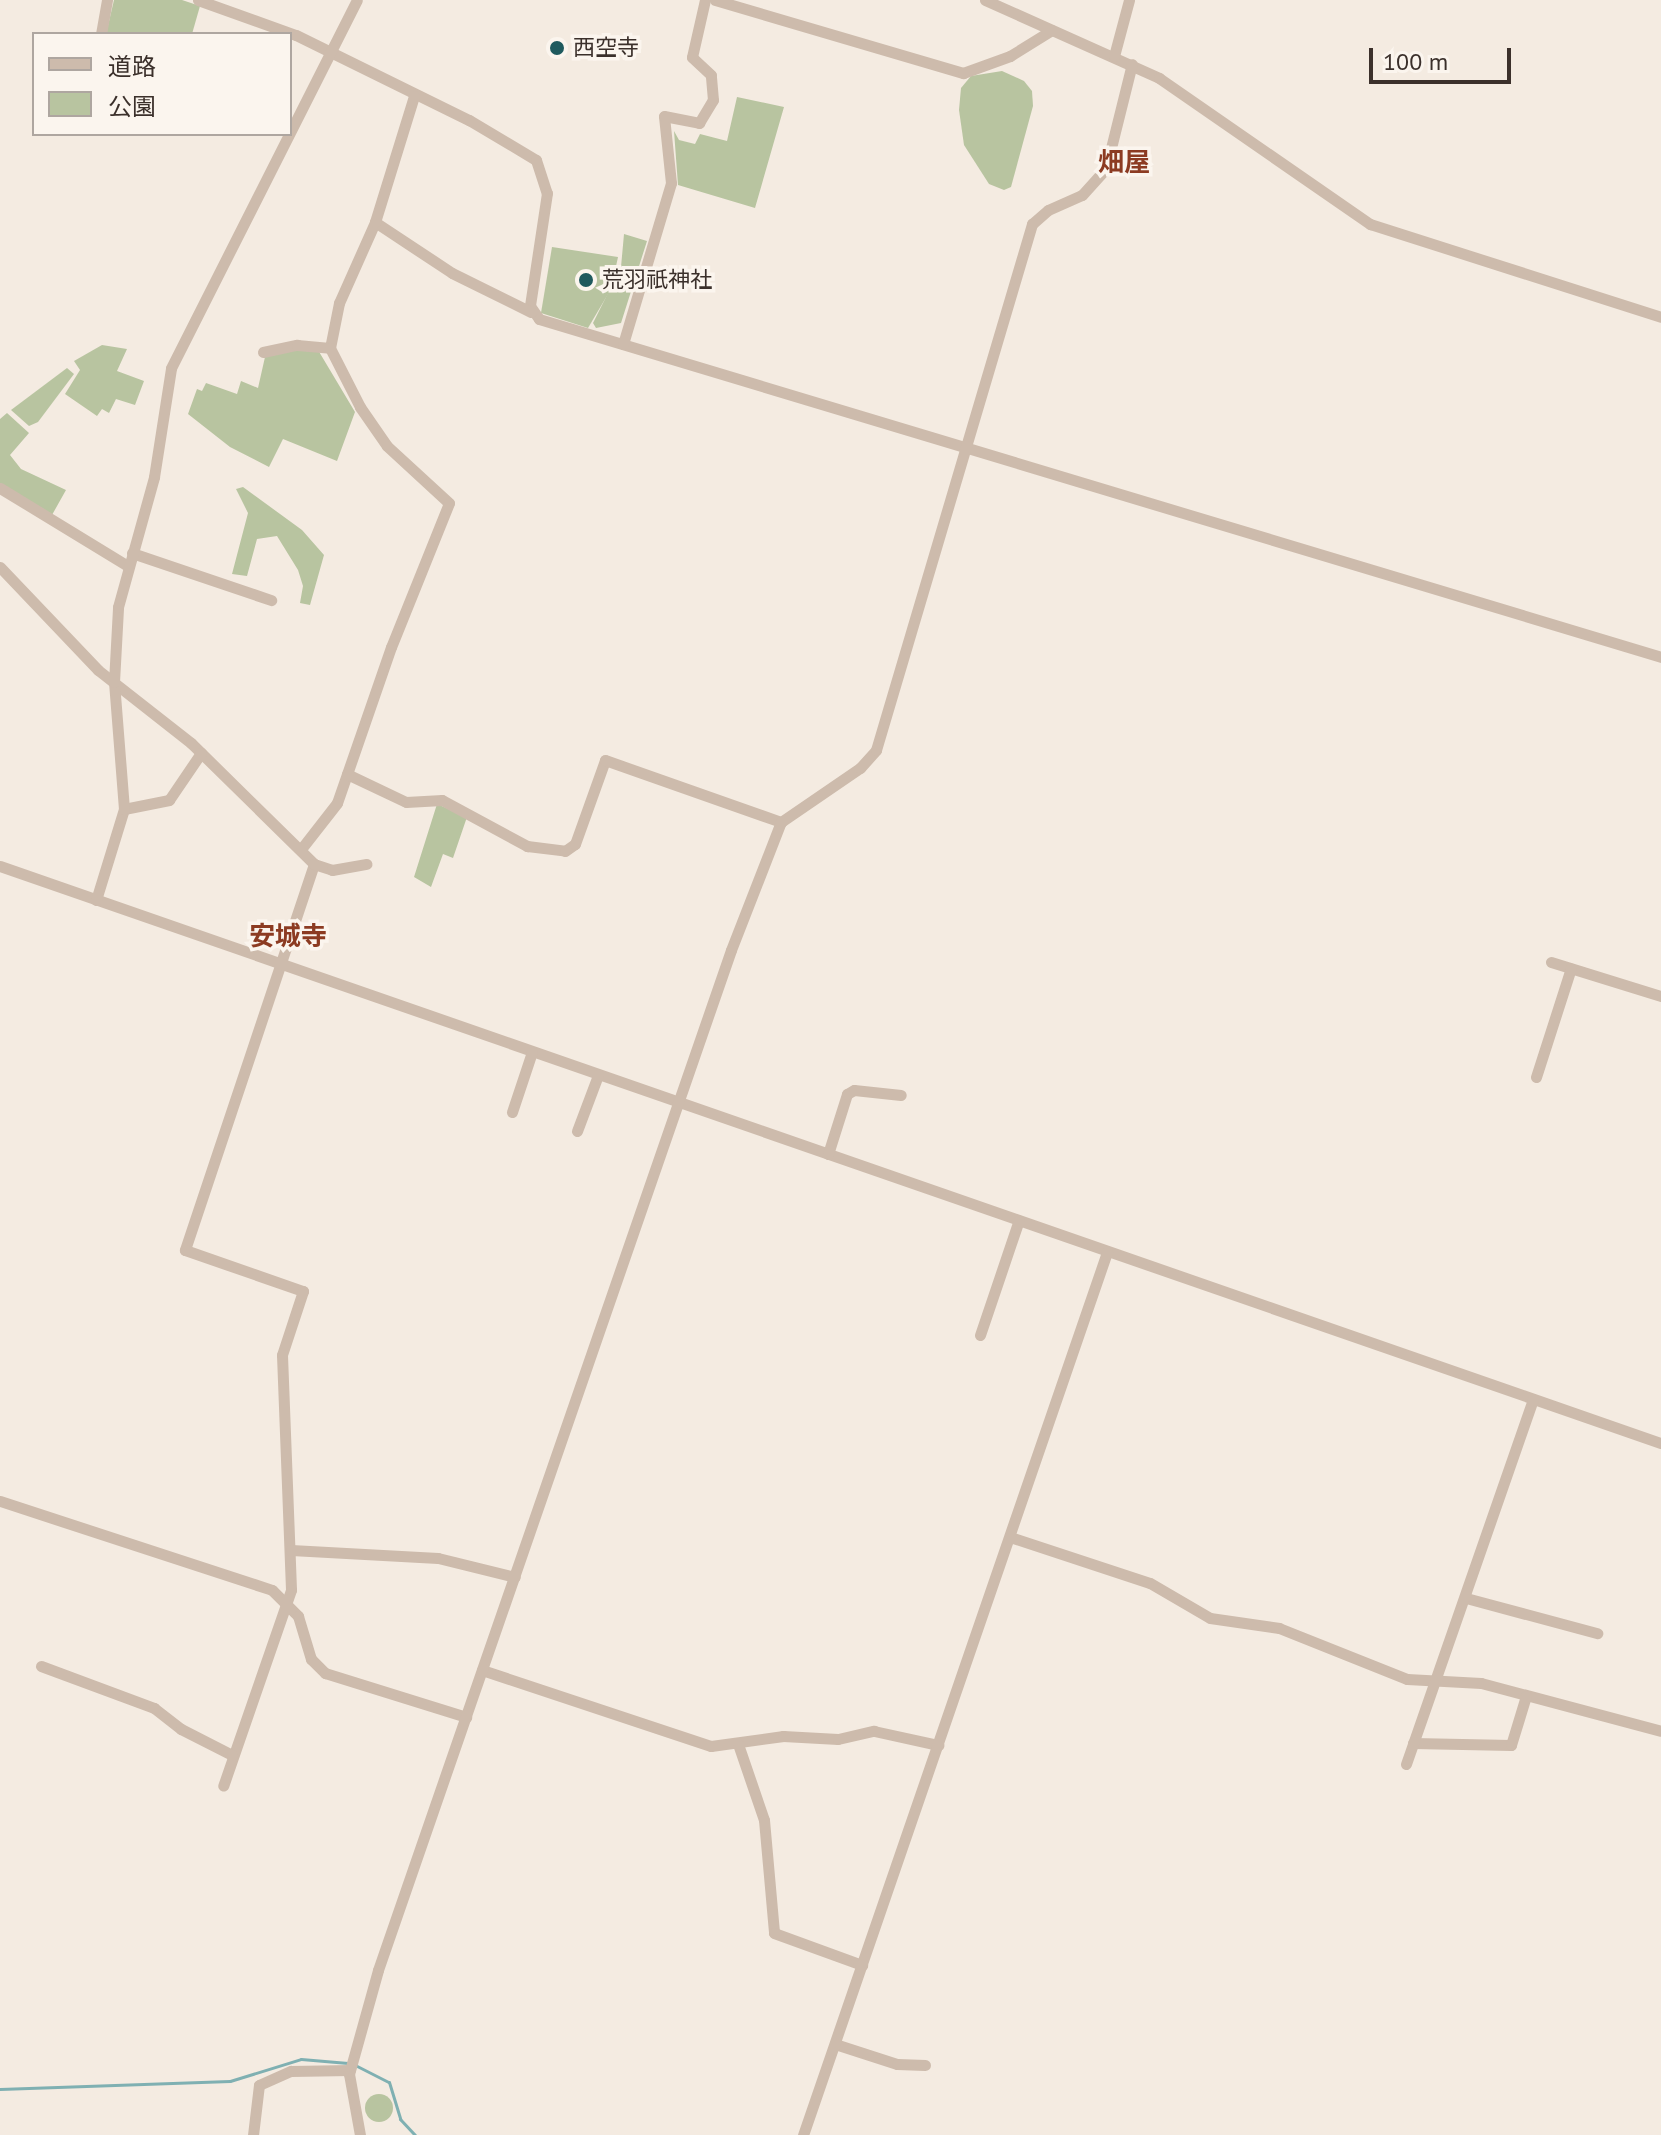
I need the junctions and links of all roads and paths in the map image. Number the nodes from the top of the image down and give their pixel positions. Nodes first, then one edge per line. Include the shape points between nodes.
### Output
1 (107, 0) edge
2 (198, 0) edge
3 (357, 0) edge
4 (705, 0) edge
5 (715, 0) edge
6 (985, 0) edge
7 (1129, 0) edge
8 (1052, 30) junction
9 (101, 32) edge
10 (288, 32) edge
11 (292, 34) edge
12 (332, 55) junction
13 (1114, 56) junction
14 (1132, 64) junction
15 (414, 96) junction
16 (292, 133) edge
17 (290, 136) edge
18 (375, 222) junction
19 (531, 312) junction
20 (1661, 317) edge
21 (623, 344) junction
22 (330, 348) junction
23 (263, 352) dead end
24 (967, 447) junction
25 (0, 488) edge
26 (132, 553) junction
27 (128, 566) junction
28 (0, 567) edge
29 (271, 600) dead end
30 (1661, 657) edge
31 (114, 682) junction
32 (201, 753) junction
33 (347, 774) junction
34 (124, 809) junction
35 (781, 822) junction
36 (302, 848) junction
37 (314, 864) junction
38 (366, 864) dead end
39 (0, 866) edge
40 (96, 900) junction
41 (1551, 962) dead end
42 (279, 966) junction
43 (1571, 968) junction
44 (1661, 996) edge
45 (532, 1052) junction
46 (598, 1075) junction
47 (1536, 1077) dead end
48 (901, 1095) dead end
49 (681, 1104) junction
50 (512, 1112) dead end
51 (577, 1131) dead end
52 (828, 1154) junction
53 (1019, 1220) junction
54 (1107, 1252) junction
55 (980, 1335) dead end
56 (1533, 1399) junction
57 (1661, 1443) edge
58 (0, 1501) edge
59 (1010, 1537) junction
60 (291, 1550) junction
61 (515, 1577) junction
62 (1466, 1598) junction
63 (288, 1603) junction
64 (1597, 1633) dead end
65 (41, 1666) dead end
66 (482, 1670) junction
67 (1435, 1684) junction
68 (1526, 1696) junction
69 (466, 1717) junction
70 (1661, 1731) edge
71 (1413, 1743) junction
72 (738, 1744) junction
73 (938, 1745) junction
74 (232, 1755) junction
75 (1406, 1764) dead end
76 (223, 1786) dead end
77 (862, 1965) junction
78 (835, 2044) junction
79 (925, 2065) dead end
80 (350, 2070) junction
81 (253, 2135) edge
82 (360, 2135) edge
83 (803, 2135) edge

1 - 9 street
2 - 10 street
3 - 12 street
4 - 21 street via 692,57 711,75 713,100 699,123 664,116 670,192
5 - 8 street via 963,73 1010,56
6 - 8 street
7 - 13 street
8 - 13 street
11 - 12 street
12 - 15 street
12 - 16 street
13 - 14 street
14 - 20 street via 1180,90 1323,196 1370,224
14 - 24 street via 1106,168 1082,195 1048,210 1032,224
15 - 18 street
15 - 19 street via 485,129 543,170 547,193
17 - 26 street via 171,368 154,477
18 - 19 street via 452,273
18 - 22 street via 339,303
19 - 21 street
21 - 24 street
22 - 23 street via 297,345
22 - 33 street via 387,446 449,503
24 - 30 street
24 - 35 street via 876,750 860,768
25 - 27 street
26 - 27 street
26 - 29 street
27 - 31 street via 117,616
28 - 31 street
31 - 32 street
31 - 34 street
32 - 34 street via 169,800
32 - 36 street
33 - 35 street via 406,802 442,800 527,846 565,851 575,844 605,760
33 - 36 street via 337,803
34 - 40 street
35 - 49 street
36 - 37 street
37 - 38 street via 332,870
37 - 42 street
39 - 40 street
40 - 42 street
41 - 43 street
42 - 45 street
42 - 60 street via 185,1250 303,1291 282,1355
43 - 44 street
43 - 47 street
45 - 46 street
45 - 50 street
46 - 49 street
46 - 51 street
48 - 52 street via 854,1090 847,1094
49 - 52 street
49 - 61 street
52 - 53 street
53 - 54 street
53 - 55 street
54 - 56 street
54 - 59 street
56 - 57 street
56 - 62 street
58 - 63 street via 233,1575 272,1590
59 - 67 street via 1150,1583 1210,1618 1279,1628 1407,1679
59 - 73 street
60 - 61 street via 438,1558
60 - 63 street
61 - 66 street
62 - 64 street
62 - 67 street
63 - 69 street via 311,1659 325,1673
63 - 74 street
65 - 74 street via 154,1708 181,1729
66 - 69 street
66 - 72 street via 691,1742
67 - 68 street via 1481,1683
67 - 71 street
68 - 70 street
68 - 71 street via 1511,1745
69 - 80 street
71 - 75 street
72 - 73 street via 783,1736 838,1739 874,1731
72 - 77 street via 764,1820 774,1933
73 - 77 street
74 - 76 street
77 - 78 street
78 - 79 street via 897,2064
78 - 83 street
80 - 81 street via 291,2071 259,2085
80 - 82 street

